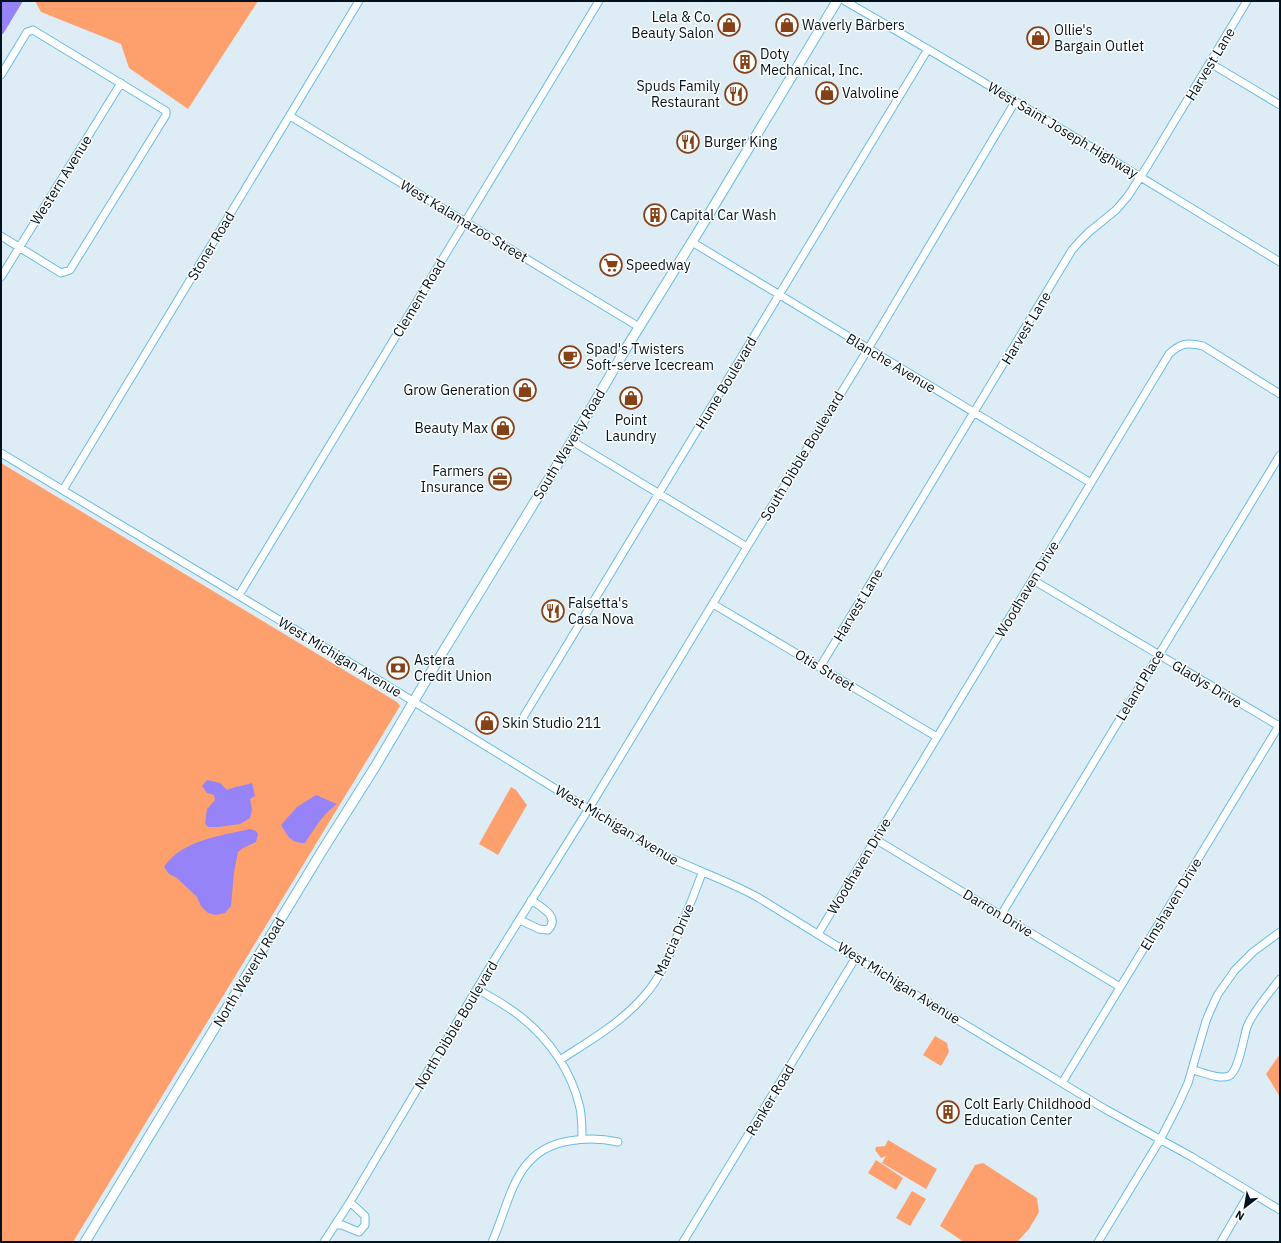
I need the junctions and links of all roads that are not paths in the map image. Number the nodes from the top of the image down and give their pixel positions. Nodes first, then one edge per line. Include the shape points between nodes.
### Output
1 (359, 1) edge
2 (599, 1) edge
3 (837, 1) edge
4 (845, 1) edge
5 (1247, 1) edge
6 (928, 49) junction
7 (1210, 63) junction
8 (1, 75) edge
9 (121, 83) junction
10 (1015, 102) junction
11 (1280, 105) edge
12 (290, 116) junction
13 (1141, 178) junction
14 (465, 222) junction
15 (1, 236) edge
16 (692, 242) junction
17 (19, 247) junction
18 (1280, 262) edge
19 (1, 277) edge
20 (779, 295) junction
21 (639, 327) junction
22 (868, 349) junction
23 (1280, 394) edge
24 (975, 412) junction
25 (572, 441) junction
26 (1, 453) edge
27 (1280, 455) edge
28 (1091, 483) junction
29 (63, 490) junction
30 (659, 494) junction
31 (747, 547) junction
32 (1033, 580) junction
33 (239, 596) junction
34 (713, 604) junction
35 (1158, 655) junction
36 (820, 667) junction
37 (414, 702) junction
38 (524, 716) dead end
39 (1279, 725) edge
40 (936, 737) junction
41 (588, 810) junction
42 (875, 839) junction
43 (702, 873) junction
44 (532, 900) junction
45 (1001, 915) junction
46 (520, 920) junction
47 (1280, 932) edge
48 (818, 934) junction
49 (856, 957) junction
50 (1280, 979) edge
51 (1120, 987) junction
52 (477, 989) junction
53 (560, 1060) junction
54 (1193, 1070) junction
55 (1062, 1083) junction
56 (582, 1139) junction
57 (1160, 1140) junction
58 (618, 1142) dead end
59 (1250, 1192) junction
60 (350, 1202) junction
61 (1280, 1210) edge
62 (335, 1225) junction
63 (85, 1242) edge
64 (324, 1242) edge
65 (492, 1242) edge
66 (683, 1242) edge
67 (1098, 1242) edge
68 (1221, 1242) edge

1 - 12 street, Stoner Road
2 - 14 street, Clement Road
3 - 16 main road, South Waverly Road
4 - 6 street, West Saint Joseph Highway
5 - 7 street, Harvest Lane
6 - 10 street, West Saint Joseph Highway
6 - 20 street, Hume Boulevard
7 - 11 street
7 - 13 street, Harvest Lane
8 - 9 street via 27,32 33,30
9 - 17 street, Western Avenue
9 - 17 street via 166,111 166,115 74,264 70,270 60,273
10 - 13 street, West Saint Joseph Highway
10 - 22 street, South Dibble Boulevard
12 - 14 street, West Kalamazoo Street
12 - 29 street, Stoner Road
13 - 18 street, West Saint Joseph Highway
13 - 24 street, Harvest Lane via 1119,207 1072,250
14 - 21 street, West Kalamazoo Street
14 - 33 street, Clement Road
15 - 17 street
16 - 20 street, Blanche Avenue
16 - 21 main road, South Waverly Road
17 - 19 street, Western Avenue
20 - 22 street, Blanche Avenue
20 - 30 street, Hume Boulevard
21 - 25 main road, South Waverly Road
22 - 24 street, Blanche Avenue
22 - 31 street, South Dibble Boulevard
23 - 28 street, Woodhaven Drive via 1203,346 1185,344 1177,347 1169,354
24 - 28 street, Blanche Avenue
24 - 36 street, Harvest Lane
25 - 30 street
25 - 37 main road, South Waverly Road
26 - 29 street, West Michigan Avenue
27 - 35 street, Leland Place
28 - 32 street, Woodhaven Drive
29 - 33 street, West Michigan Avenue
30 - 31 street
30 - 38 street, Hume Boulevard
31 - 34 street, South Dibble Boulevard
32 - 35 street, Gladys Drive
32 - 40 street, Woodhaven Drive
33 - 37 street, West Michigan Avenue
34 - 36 street, Otis Street
34 - 41 street, South Dibble Boulevard
35 - 39 street, Gladys Drive
35 - 45 street, Leland Place
36 - 40 street, Otis Street
37 - 41 street, West Michigan Avenue
37 - 63 main road, North Waverly Road
39 - 51 street, Elmshaven Drive
40 - 42 street, Woodhaven Drive
41 - 43 street, West Michigan Avenue via 660,853
41 - 44 street, North Dibble Boulevard
42 - 45 street, Darron Drive
42 - 48 street, Woodhaven Drive
43 - 48 street, West Michigan Avenue via 746,890
43 - 53 street, Marcia Drive via 671,953 654,984 622,1017
44 - 46 street, North Dibble Boulevard
44 - 46 street via 551,915 553,920 550,927 548,930 539,929
45 - 51 street, Darron Drive
46 - 52 street, North Dibble Boulevard
47 - 54 street via 1252,952 1221,989 1208,1015
48 - 49 street, West Michigan Avenue
49 - 55 street, West Michigan Avenue
49 - 66 street, Renker Road
50 - 54 street via 1251,1018 1233,1072 1218,1077
51 - 55 street, Elmshaven Drive
52 - 53 street via 520,1016 534,1028
52 - 60 street, North Dibble Boulevard
53 - 56 street via 575,1092 580,1110
54 - 57 street
55 - 57 street, West Michigan Avenue
56 - 58 street
56 - 65 street via 560,1142 537,1153 528,1161 516,1181
57 - 59 street, West Michigan Avenue
57 - 67 street
59 - 61 street, West Michigan Avenue
59 - 68 street
60 - 62 street, North Dibble Boulevard
60 - 62 street via 365,1216 365,1225 359,1232
62 - 64 street, North Dibble Boulevard

